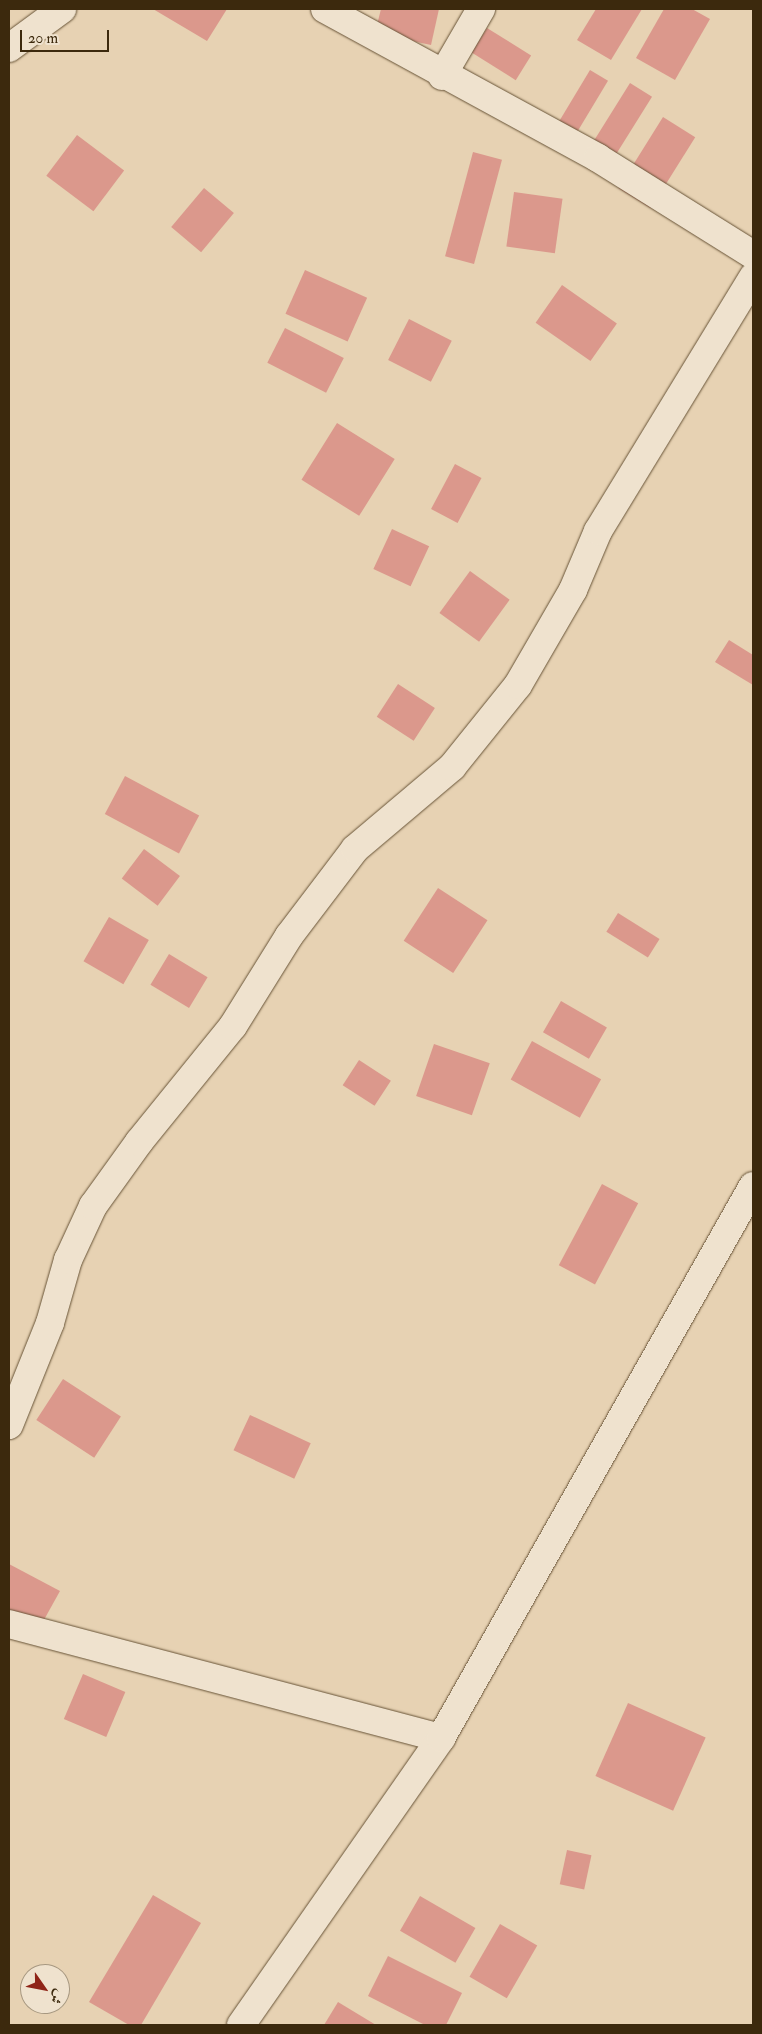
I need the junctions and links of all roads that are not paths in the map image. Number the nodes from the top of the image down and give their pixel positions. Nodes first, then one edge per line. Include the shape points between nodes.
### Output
1 (62, 9) edge
2 (325, 9) edge
3 (481, 9) edge
4 (9, 48) edge
5 (442, 76) junction
6 (753, 254) edge
7 (753, 277) edge
8 (753, 1186) edge
9 (9, 1426) edge
10 (9, 1624) edge
11 (442, 1738) junction
12 (241, 2025) edge

1 - 4 street
2 - 5 street
3 - 5 street
5 - 6 street via 598,158
7 - 9 street via 598,531 573,590 518,685 452,767 355,849 289,936 234,1026 138,1142 93,1206 68,1260 50,1323
8 - 11 street
10 - 11 street
11 - 12 street

